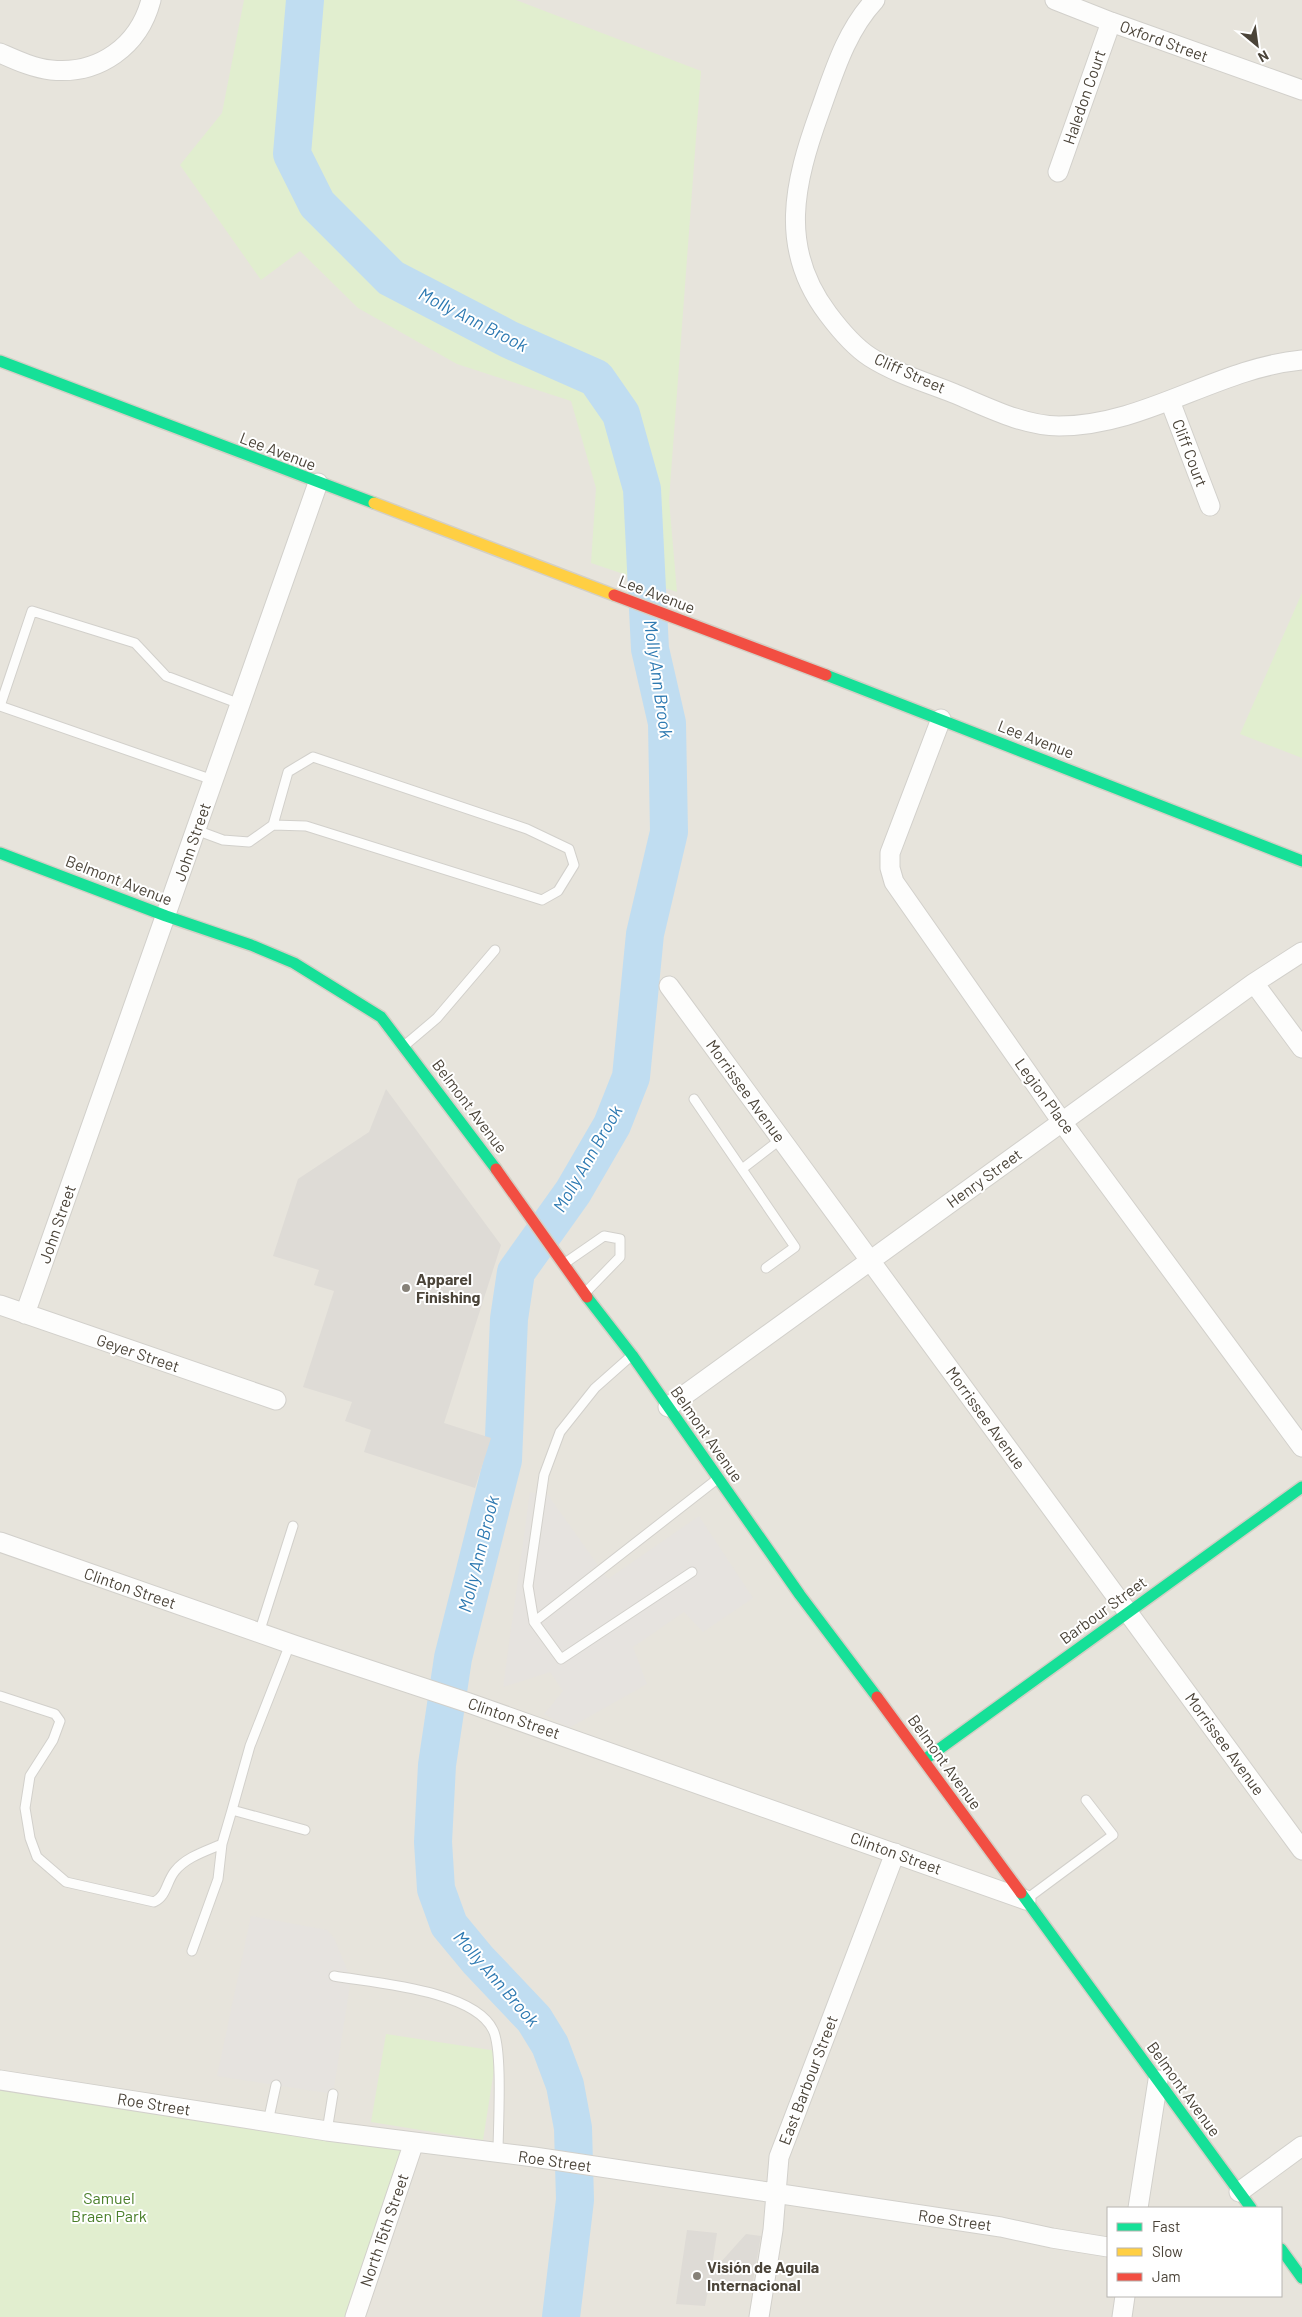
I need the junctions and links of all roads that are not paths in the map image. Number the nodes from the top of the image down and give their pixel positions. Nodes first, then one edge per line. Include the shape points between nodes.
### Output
1 (151, 0) edge
2 (875, 0) edge
3 (1055, 0) edge
4 (1110, 22) junction
5 (0, 53) edge
6 (1302, 90) edge
7 (1058, 172) dead end
8 (1302, 360) edge
9 (0, 361) edge
10 (1170, 400) junction
11 (318, 483) junction
12 (1210, 506) dead end
13 (240, 704) junction
14 (941, 720) junction
15 (213, 780) junction
16 (273, 825) junction
17 (196, 830) junction
18 (0, 853) edge
19 (1302, 861) edge
20 (166, 916) junction
21 (495, 950) dead end
22 (1302, 952) edge
23 (1254, 983) junction
24 (670, 986) dead end
25 (404, 1046) junction
26 (1302, 1048) edge
27 (694, 1099) dead end
28 (1062, 1122) junction
29 (781, 1139) junction
30 (742, 1169) junction
31 (871, 1260) junction
32 (563, 1264) junction
33 (766, 1268) dead end
34 (582, 1290) junction
35 (0, 1305) edge
36 (25, 1314) junction
37 (632, 1355) junction
38 (276, 1400) dead end
39 (668, 1408) junction
40 (1302, 1447) edge
41 (718, 1479) junction
42 (1302, 1487) edge
43 (293, 1526) dead end
44 (0, 1542) edge
45 (692, 1572) dead end
46 (1128, 1612) junction
47 (534, 1622) junction
48 (259, 1634) junction
49 (290, 1644) junction
50 (0, 1696) edge
51 (924, 1760) junction
52 (1086, 1800) dead end
53 (232, 1810) junction
54 (305, 1830) dead end
55 (222, 1844) junction
56 (1302, 1850) edge
57 (895, 1853) junction
58 (1026, 1900) junction
59 (192, 1951) dead end
60 (334, 1976) dead end
61 (0, 2080) edge
62 (1158, 2080) junction
63 (276, 2085) dead end
64 (333, 2094) dead end
65 (268, 2122) junction
66 (327, 2131) junction
67 (414, 2142) junction
68 (1302, 2146) edge
69 (498, 2153) junction
70 (1239, 2192) junction
71 (776, 2194) junction
72 (1138, 2207) edge
73 (1250, 2207) edge
74 (1107, 2247) edge
75 (1282, 2250) edge
76 (1302, 2278) edge
77 (1125, 2297) edge
78 (355, 2317) edge
79 (759, 2317) edge
80 (1122, 2317) edge

1 - 5 street via 141,26 128,45 110,59 89,68 51,70 34,67
2 - 10 street, Cliff Street via 862,14 841,54 814,128 796,193 794,213 800,262 820,304 850,340 890,368 1008,415 1037,423 1057,426 1107,421
3 - 4 street, Oxford Street
4 - 6 street, Oxford Street
4 - 7 street, Haledon Court
8 - 10 street, Cliff Street via 1256,368
9 - 11 main road, Lee Avenue
10 - 12 street, Cliff Court
11 - 13 street, John Street
11 - 14 main road, Lee Avenue
13 - 15 street, John Street
13 - 15 lane via 166,676 135,643 32,611 0,706
14 - 19 main road, Lee Avenue
14 - 28 street, Legion Place via 890,853 894,882
15 - 17 street, John Street
16 - 16 lane via 306,826 542,900 558,892 574,865 570,849 527,829 313,757 288,772
16 - 17 lane via 249,842 224,840
17 - 20 street, John Street
18 - 20 main road, Belmont Avenue
20 - 25 main road, Belmont Avenue via 294,963 381,1017
20 - 36 street, John Street
21 - 25 lane via 437,1018
22 - 23 street, Henry Street
23 - 26 street
23 - 28 street, Henry Street
24 - 29 street, Morrissee Avenue
25 - 32 main road, Belmont Avenue via 498,1170
27 - 30 lane
28 - 31 street, Henry Street
28 - 40 street, Legion Place
29 - 30 lane
29 - 31 street, Morrissee Avenue
30 - 33 lane via 796,1247
31 - 39 street, Henry Street
31 - 46 street, Morrissee Avenue
32 - 34 main road, Belmont Avenue
32 - 34 lane via 604,1236 620,1239 620,1257
34 - 37 main road, Belmont Avenue
35 - 36 street, Geyer Street
36 - 38 street, Geyer Street
37 - 39 main road, Belmont Avenue
37 - 47 lane via 596,1388 560,1432 544,1475 528,1586
39 - 41 main road, Belmont Avenue
41 - 47 lane
41 - 51 main road, Belmont Avenue
42 - 46 main road, Barbour Street
43 - 48 lane
44 - 48 street, Clinton Street
45 - 47 lane via 562,1659
46 - 51 main road, Barbour Street
46 - 56 street, Morrissee Avenue
48 - 49 street, Clinton Street
49 - 53 lane via 250,1746
49 - 57 street, Clinton Street via 469,1703
50 - 55 lane via 54,1714 60,1721 53,1740 30,1776 25,1808 37,1857 66,1882 154,1902 162,1899 174,1872 186,1860
51 - 58 main road, Belmont Avenue
52 - 58 lane via 1112,1835
53 - 54 lane
53 - 55 lane
55 - 59 lane via 218,1879
57 - 58 street, Clinton Street
57 - 71 street, East Barbour Street via 780,2157
58 - 62 main road, Belmont Avenue
60 - 69 lane via 442,1995 476,2011 493,2030 497,2051
61 - 65 street, Roe Street
62 - 70 main road, Belmont Avenue
62 - 72 street
63 - 65 lane
64 - 66 lane
65 - 66 street, Roe Street
66 - 67 street, Roe Street
67 - 69 street, Roe Street
67 - 78 street, North 15th Street
68 - 70 street
69 - 71 street, Roe Street
70 - 73 main road, Belmont Avenue
71 - 74 street, Roe Street via 1001,2226
71 - 79 street, East Barbour Street
75 - 76 main road
77 - 80 street

